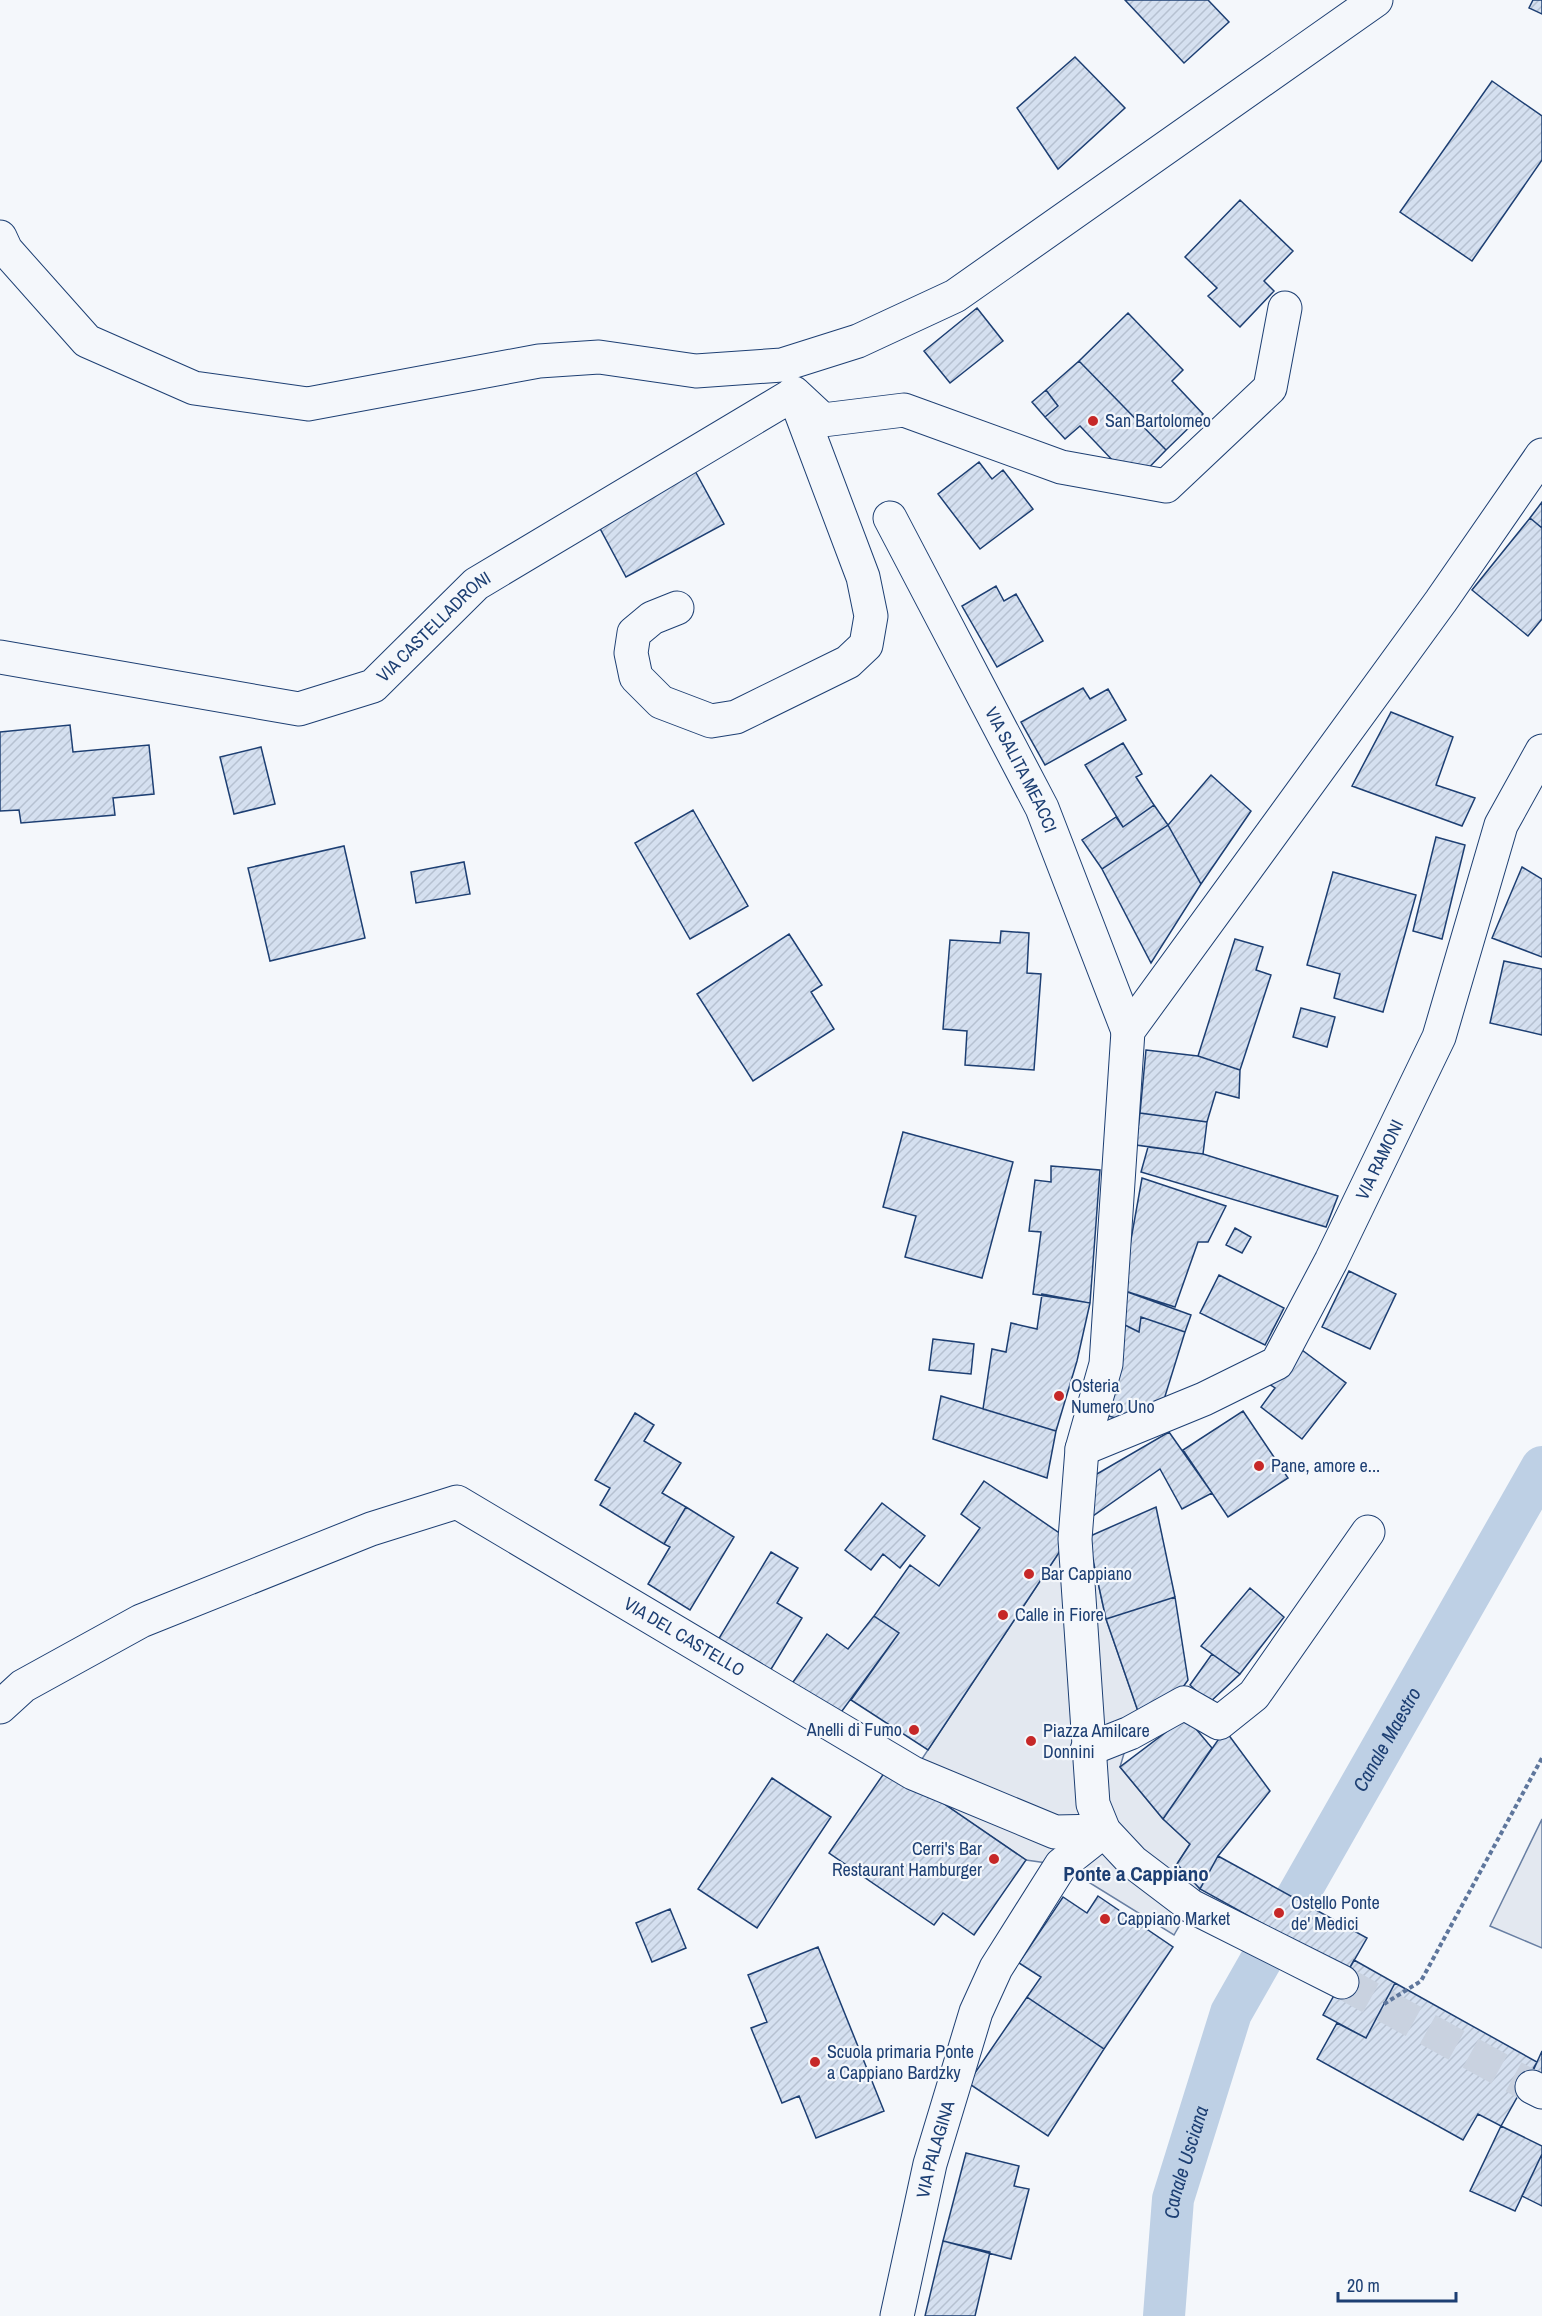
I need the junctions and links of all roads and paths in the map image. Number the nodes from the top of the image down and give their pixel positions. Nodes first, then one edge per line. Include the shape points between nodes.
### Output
1 (1376, 0) edge
2 (0, 237) edge
3 (1285, 308) dead end
4 (788, 379) junction
5 (1542, 454) edge
6 (890, 518) dead end
7 (677, 608) dead end
8 (0, 657) edge
9 (1542, 751) edge
10 (1128, 1031) junction
11 (1083, 1449) junction
12 (1368, 1532) dead end
13 (0, 1707) edge
14 (1087, 1750) junction
15 (1542, 1758) edge
16 (1104, 1831) junction
17 (1342, 1982) tunnel mouth
18 (1384, 2004) dead end
19 (897, 2316) edge

1 - 4 street via 955,296
2 - 4 street via 6,250 87,342 194,388 308,404 539,361 599,357
3 - 4 street via 1270,388 1167,486 1061,467 904,410 823,420
4 - 7 street via 863,577 871,616 866,645 848,662 736,717 711,721 661,702 636,677 631,653 634,633 652,618
4 - 8 street, VIA CASTELLADRONI via 476,584 373,686 299,709
5 - 10 street via 1441,601
6 - 10 street, VIA SALITA MEACCI via 1042,808
9 - 11 street, VIA RAMONI via 1501,825 1439,1037 1277,1363 1204,1400
10 - 11 street via 1106,1364
11 - 14 street via 1075,1539
12 - 14 street via 1254,1695 1219,1723 1184,1703 1130,1733
13 - 16 street, VIA DEL CASTELLO via 23,1686 141,1621 371,1529 457,1502 913,1773 1055,1832
14 - 16 street via 1093,1804
15 - 18 path via 1421,1981
16 - 17 street via 1133,1862 1191,1906
16 - 19 street, VIA PALAGINA via 1061,1865 996,1968 976,2012 930,2163

